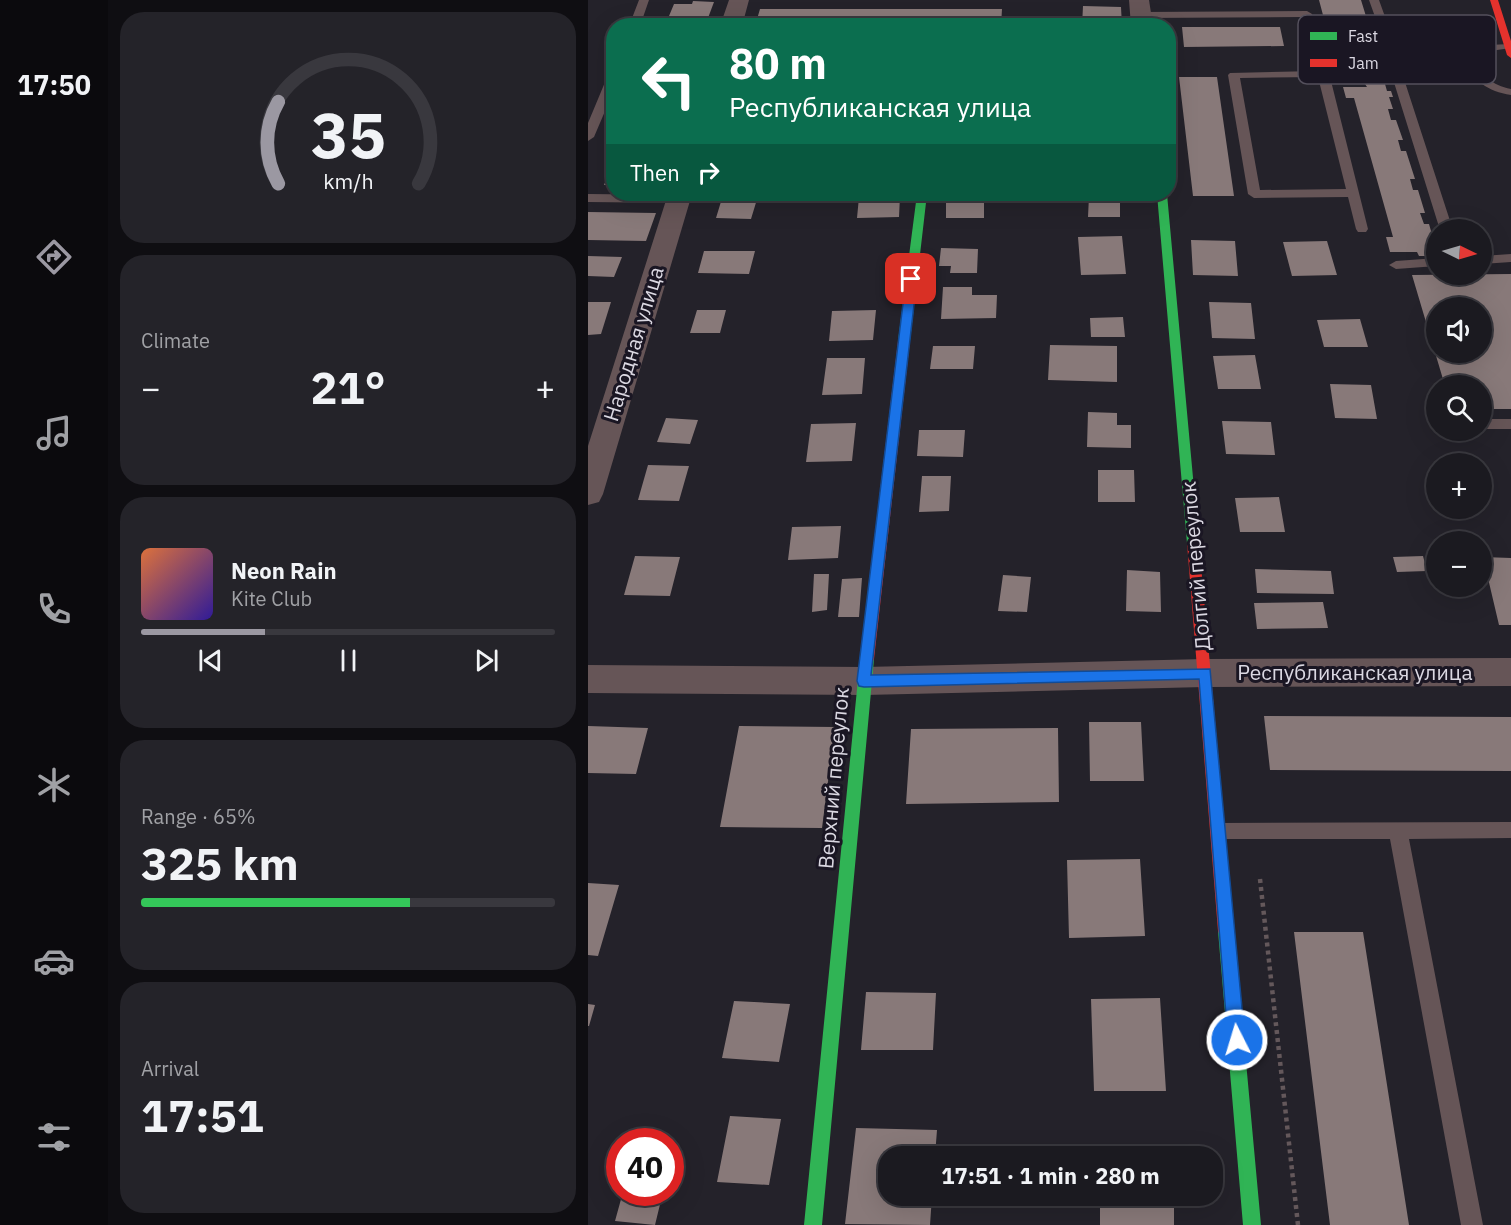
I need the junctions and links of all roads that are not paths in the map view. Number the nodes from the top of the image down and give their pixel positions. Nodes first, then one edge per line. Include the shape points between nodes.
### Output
1 (644, 0) edge
2 (739, 0) edge
3 (1304, 0) edge
4 (1374, 0) edge
5 (1494, 0) edge
6 (1140, 13) edge
7 (1307, 14) joint
8 (1379, 15) edge
9 (637, 18) edge
10 (733, 18) edge
11 (1509, 50) edge
12 (1298, 74) edge
13 (1325, 84) edge
14 (1400, 84) edge
15 (1485, 84) edge
16 (1511, 92) edge
17 (606, 94) edge
18 (588, 137) edge
19 (1351, 194) junction
20 (588, 198) edge
21 (606, 198) edge
22 (677, 201) edge
23 (921, 201) edge
24 (1163, 201) edge
25 (1444, 219) edge
26 (1362, 229) dead end
27 (1511, 258) edge
28 (1492, 259) edge
29 (1426, 263) edge
30 (1396, 265) dead end
31 (1492, 424) edge
32 (1511, 424) edge
33 (588, 494) edge
34 (1511, 672) edge
35 (1205, 673) junction
36 (588, 679) edge
37 (864, 681) junction
38 (1398, 830) junction
39 (1511, 830) edge
40 (1219, 831) junction
41 (813, 1225) edge
42 (1252, 1225) edge
43 (1472, 1225) edge

1 - 9 lane
2 - 10 street
3 - 7 lane
4 - 8 lane
5 - 11 street
6 - 7 lane
12 - 19 lane via 1234,75 1254,194
13 - 19 lane
14 - 25 lane
15 - 16 lane
17 - 18 lane
19 - 26 lane
20 - 21 lane
22 - 33 street, Народная улица
23 - 37 street, Верхний переулок
24 - 35 street, Долгий переулок
27 - 28 lane
29 - 30 lane
31 - 32 lane
34 - 35 street, Республиканская улица
35 - 37 street, Республиканская улица
35 - 40 street, Долгий переулок
36 - 37 street, Республиканская улица
37 - 41 street, Верхний переулок
38 - 39 lane
38 - 40 lane
38 - 43 lane
40 - 42 street, Долгий переулок

